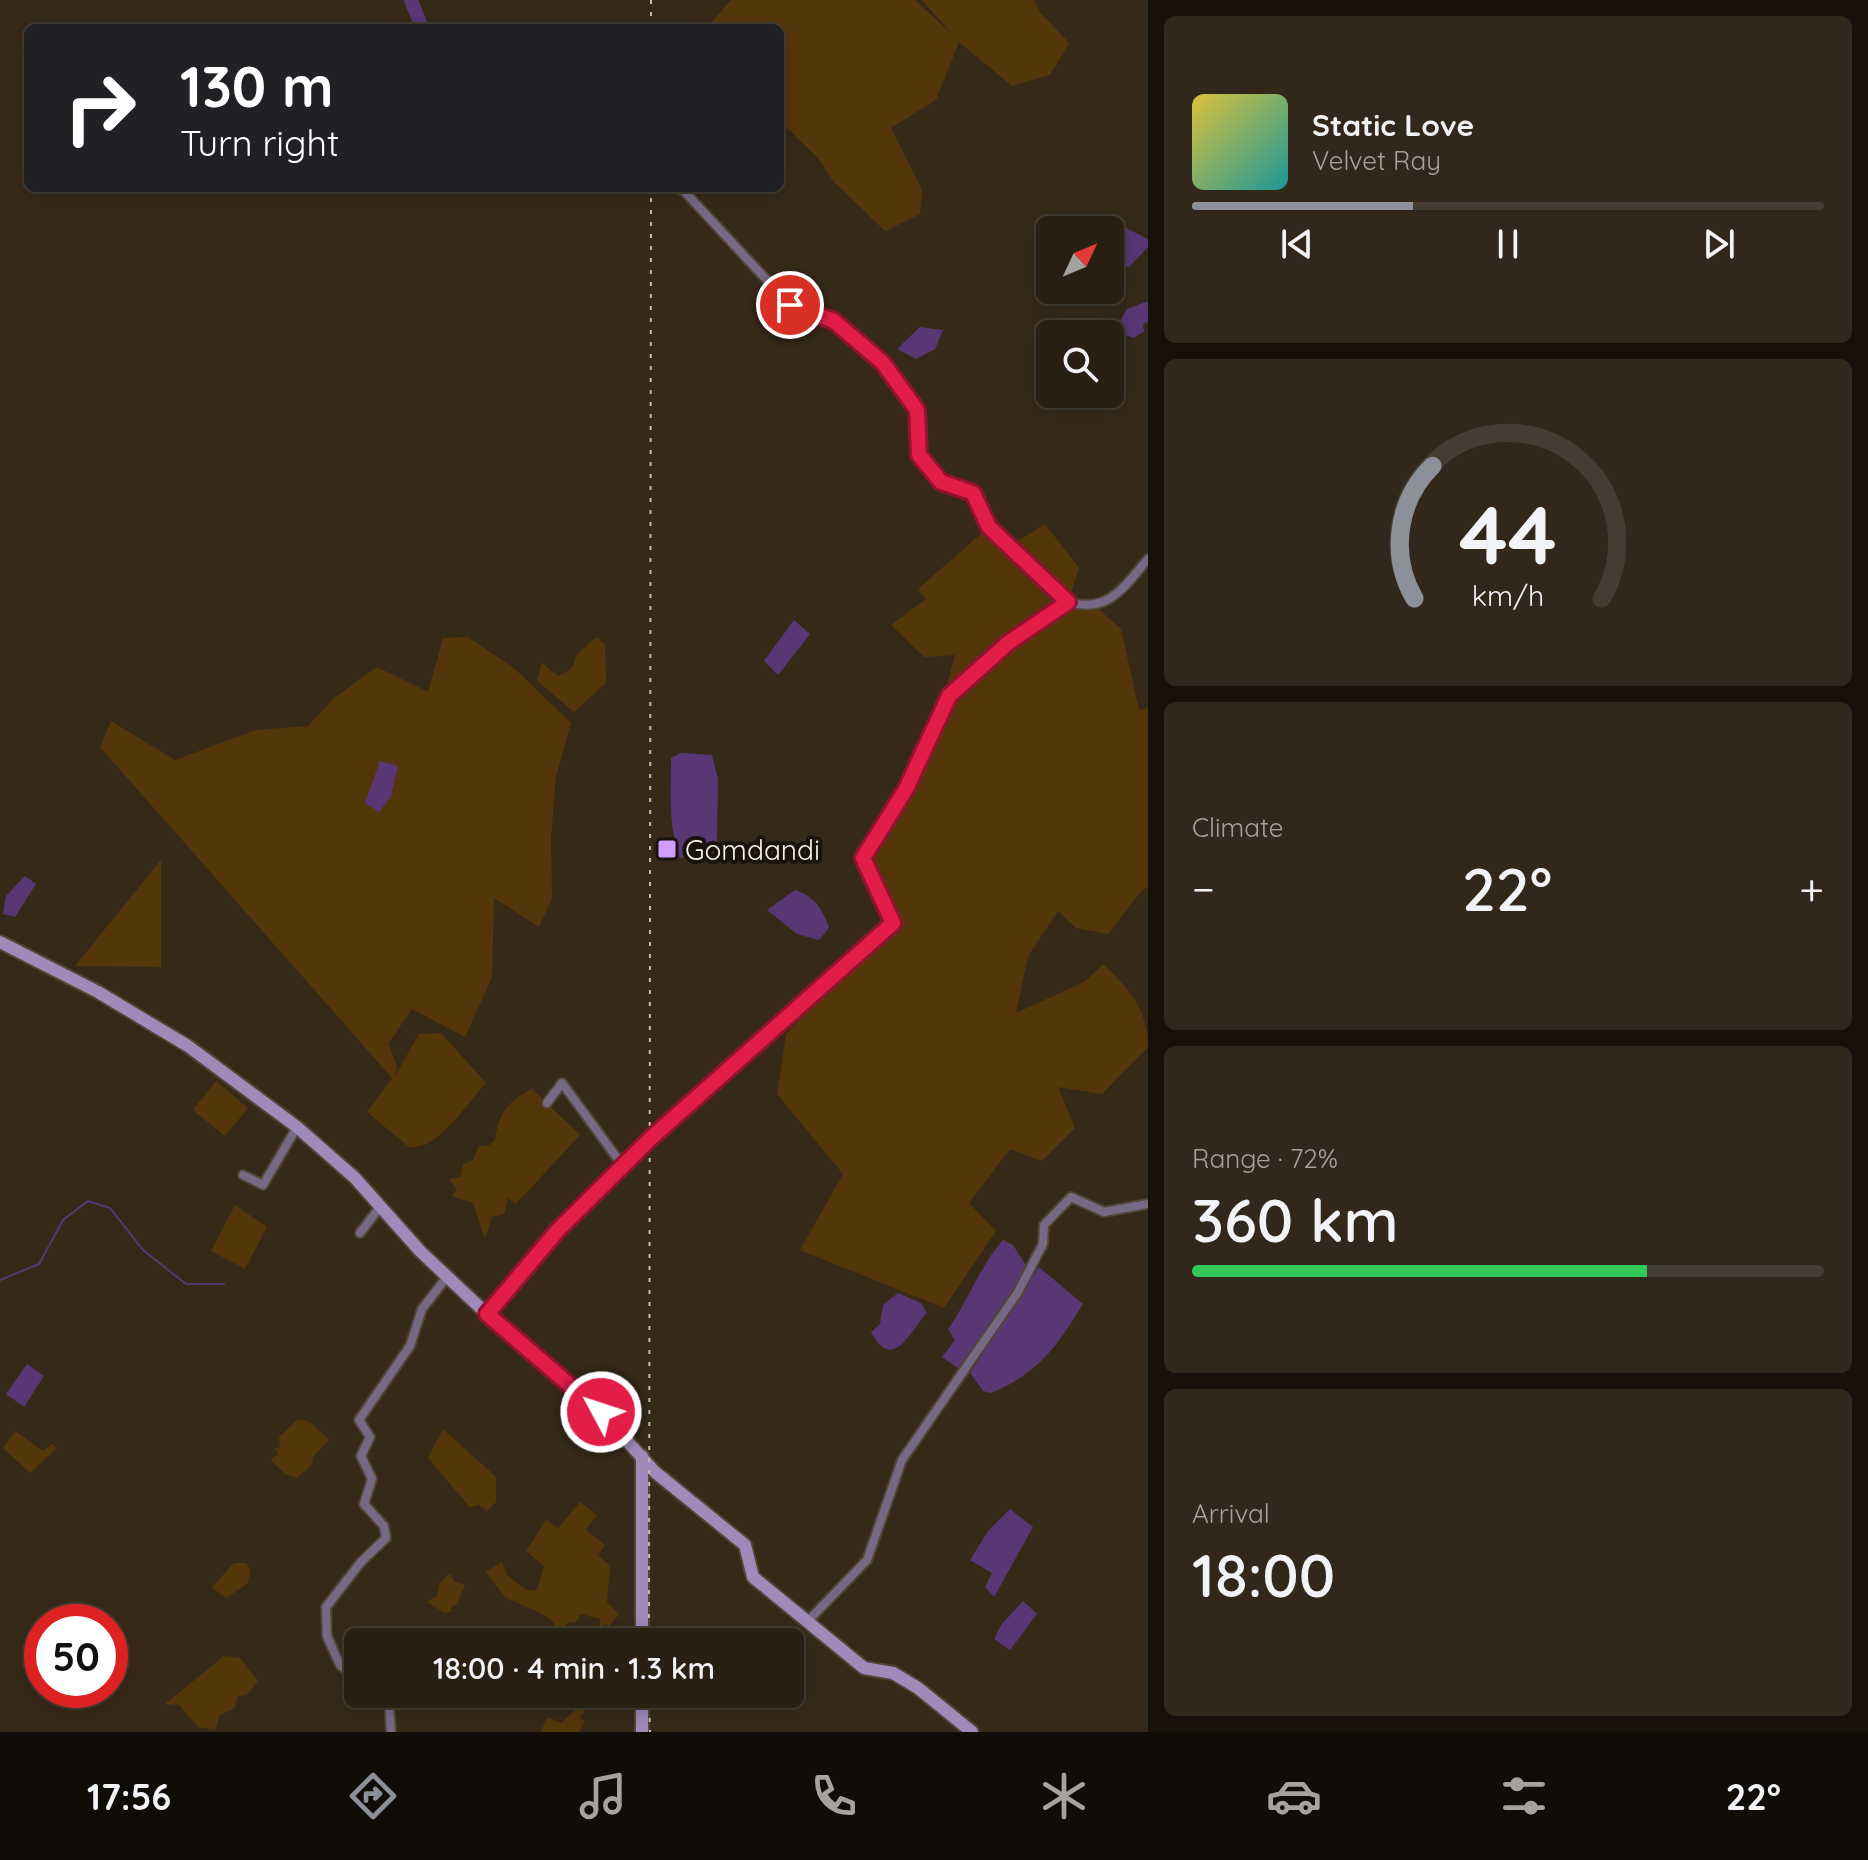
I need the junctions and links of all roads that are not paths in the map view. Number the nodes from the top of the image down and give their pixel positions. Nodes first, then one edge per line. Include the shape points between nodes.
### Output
1 (685, 192) edge
2 (1148, 559) edge
3 (1068, 602) junction
4 (0, 942) edge
5 (547, 1103) dead end
6 (297, 1127) junction
7 (623, 1166) junction
8 (243, 1175) dead end
9 (1148, 1204) edge
10 (380, 1207) junction
11 (360, 1233) dead end
12 (447, 1277) junction
13 (487, 1314) junction
14 (642, 1456) junction
15 (807, 1622) junction
16 (642, 1628) edge
17 (344, 1668) edge
18 (389, 1708) edge
19 (642, 1708) edge
20 (391, 1732) edge
21 (642, 1732) edge
22 (972, 1732) edge

1 - 3 street via 790,305 834,321 883,363 917,410 919,455 941,482 973,493 989,527
2 - 3 street via 1112,599 1086,608
3 - 7 street via 1008,643 949,696 906,789 863,858 893,923
4 - 6 main road via 188,1046
5 - 7 street via 562,1083
6 - 8 street via 263,1185
6 - 10 main road
7 - 13 street via 558,1230
9 - 15 street via 1104,1212 1071,1197 1044,1225 1043,1244 1018,1292 902,1460 867,1560
10 - 11 street
10 - 12 main road
12 - 13 main road
12 - 17 street via 422,1309 410,1346 358,1423 370,1437 361,1456 372,1477 364,1504 384,1526 386,1538 326,1607 327,1636
13 - 14 main road via 601,1412
14 - 15 main road via 745,1545 753,1577
14 - 16 main road
15 - 22 main road via 864,1668 905,1680
18 - 20 street
19 - 21 main road

